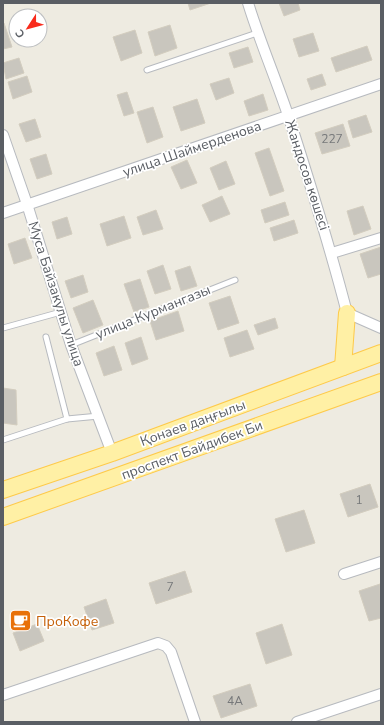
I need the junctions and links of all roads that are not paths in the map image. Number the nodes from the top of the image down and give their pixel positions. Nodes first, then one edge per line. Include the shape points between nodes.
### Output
1 (248, 3) edge
2 (257, 34) junction
3 (147, 70) dead end
4 (381, 84) edge
5 (288, 116) junction
6 (3, 134) edge
7 (6, 150) edge
8 (27, 204) junction
9 (3, 213) edge
10 (381, 238) edge
11 (332, 253) junction
12 (235, 280) dead end
13 (61, 312) junction
14 (347, 313) junction
15 (3, 328) edge
16 (381, 328) edge
17 (46, 337) dead end
18 (71, 344) junction
19 (381, 353) edge
20 (342, 367) junction
21 (381, 382) edge
22 (98, 416) junction
23 (67, 419) junction
24 (3, 440) edge
25 (112, 453) junction
26 (3, 490) edge
27 (3, 517) edge
28 (381, 562) edge
29 (344, 574) dead end
30 (381, 694) edge
31 (3, 695) edge
32 (195, 722) edge
33 (297, 722) edge

1 - 2 street, Жандосов көшесі
2 - 3 lane
2 - 5 street, Жандосов көшесі
4 - 5 street, улица Шаймерденова
5 - 8 street, улица Шаймерденова
5 - 11 street, Жандосов көшесі
6 - 7 street, Муса Байзакулы улица
7 - 8 street, Муса Байзакулы улица
8 - 9 street, улица Шаймерденова
8 - 13 street, Муса Байзакулы улица
10 - 11 street
11 - 14 street, Жандосов көшесі
12 - 18 lane, улица Курмангазы
13 - 15 lane
13 - 18 street, Муса Байзакулы улица
14 - 16 street
14 - 20 main road
17 - 23 lane
18 - 22 street, Муса Байзакулы улица
19 - 20 main road, Қонаев даңғылы
20 - 25 main road, Қонаев даңғылы
21 - 27 main road, проспект Байдибек Би
22 - 23 lane
22 - 25 street, Муса Байзакулы улица
23 - 24 lane
25 - 26 main road, Қонаев даңғылы
28 - 29 street
30 - 33 street
31 - 32 street via 158,643 166,646 171,652

